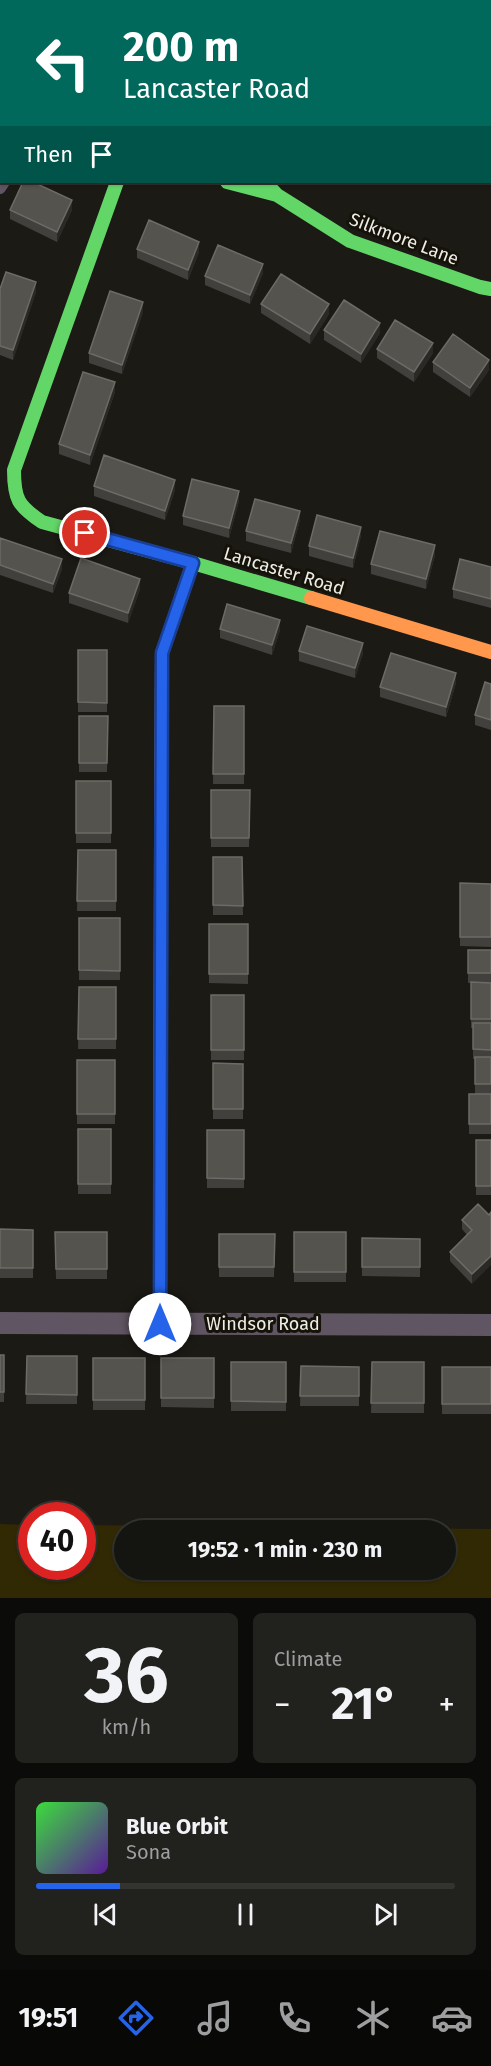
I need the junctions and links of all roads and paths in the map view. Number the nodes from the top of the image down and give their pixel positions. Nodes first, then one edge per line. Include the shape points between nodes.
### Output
1 (117, 183) edge
2 (231, 183) edge
3 (266, 183) edge
4 (278, 195) junction
5 (491, 289) edge
6 (193, 563) junction
7 (491, 652) edge
8 (0, 1323) edge
9 (160, 1324) junction
10 (491, 1325) edge

1 - 6 street, Lancaster Road via 14,470 14,495 25,512 42,522
2 - 4 street, Silkmore Lane
3 - 4 street, Silkmore Lane
4 - 5 street, Silkmore Lane via 350,241
6 - 7 street, Lancaster Road
6 - 9 street via 162,653
8 - 9 street, Windsor Road
9 - 10 street, Windsor Road

